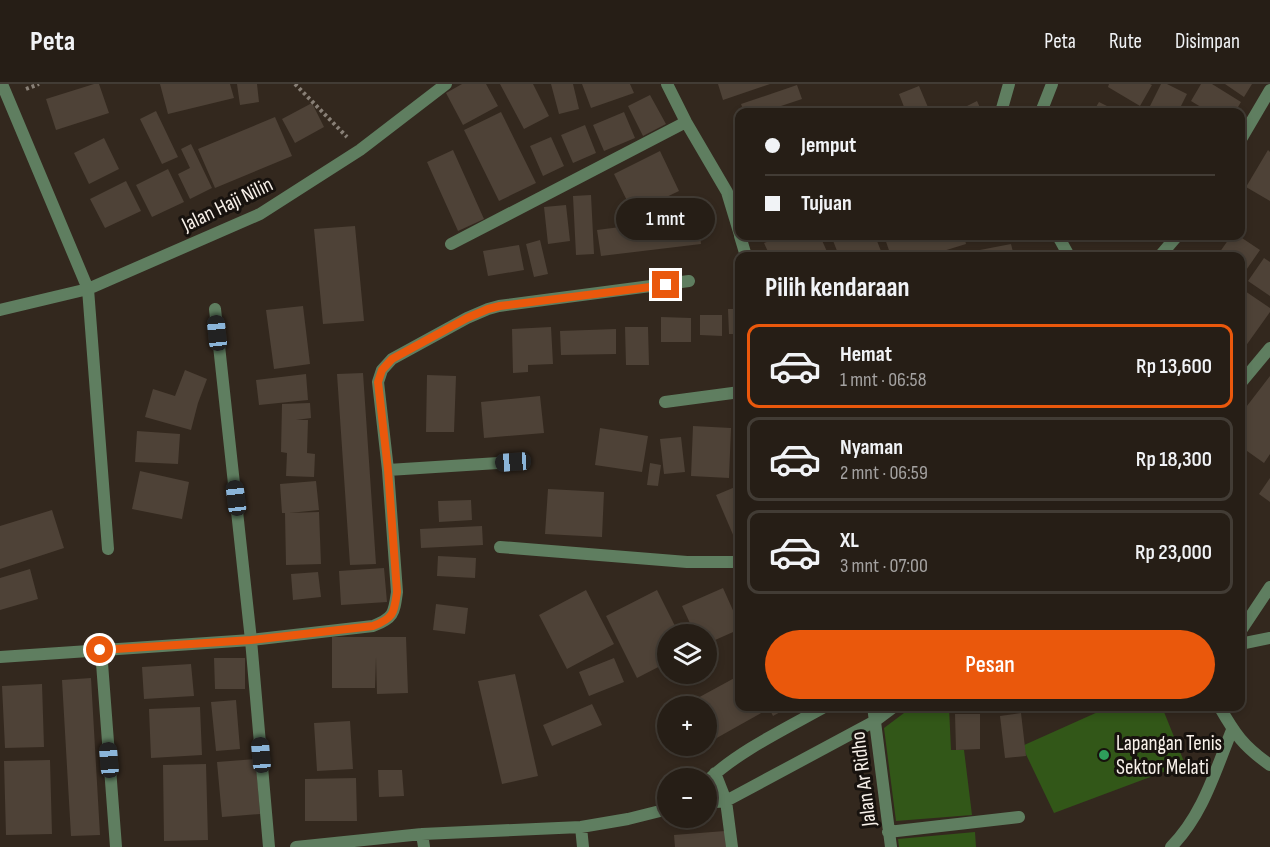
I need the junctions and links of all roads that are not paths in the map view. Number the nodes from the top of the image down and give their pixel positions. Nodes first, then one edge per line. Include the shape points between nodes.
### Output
1 (2, 84) edge
2 (446, 84) edge
3 (667, 84) edge
4 (1009, 84) edge
5 (1052, 84) edge
6 (1270, 90) edge
7 (1002, 108) edge
8 (1043, 108) edge
9 (686, 122) junction
10 (1245, 132) edge
11 (735, 218) edge
12 (1174, 240) edge
13 (451, 244) dead end
14 (1163, 252) edge
15 (689, 281) dead end
16 (88, 289) junction
17 (215, 309) dead end
18 (0, 310) edge
19 (1270, 348) edge
20 (1245, 378) edge
21 (735, 393) edge
22 (664, 402) dead end
23 (513, 462) dead end
24 (388, 470) junction
25 (500, 547) dead end
26 (108, 549) dead end
27 (735, 562) edge
28 (1270, 587) edge
29 (1245, 624) edge
30 (1270, 638) edge
31 (251, 640) junction
32 (1245, 643) edge
33 (100, 650) junction
34 (0, 657) edge
35 (817, 711) edge
36 (874, 711) edge
37 (888, 711) edge
38 (1222, 711) edge
39 (875, 721) junction
40 (1232, 730) junction
41 (1270, 765) edge
42 (717, 773) edge
43 (717, 787) edge
44 (726, 801) junction
45 (717, 802) edge
46 (657, 812) edge
47 (1019, 817) dead end
48 (581, 827) junction
49 (888, 832) junction
50 (423, 841) edge
51 (116, 847) edge
52 (269, 847) edge
53 (296, 847) edge
54 (583, 847) edge
55 (732, 847) edge
56 (891, 847) edge
57 (1171, 847) edge

1 - 16 street
2 - 16 street, Jalan Haji Nilin via 360,150 260,214
3 - 9 street
4 - 7 street
5 - 8 street
6 - 10 street
9 - 11 street via 727,192
9 - 13 street
12 - 14 street
15 - 24 street via 488,309 392,359 378,382
16 - 18 street, Jalan Haji Nilin
16 - 26 street
17 - 31 street
19 - 20 street
21 - 22 street
23 - 24 street
24 - 31 street via 397,592 394,610 386,621 373,626
25 - 27 street via 687,562
28 - 29 street
30 - 32 street
31 - 33 street
31 - 52 street
33 - 34 street
33 - 51 street
35 - 42 street via 761,742
36 - 39 street, Jalan Ar Ridho
37 - 39 street
38 - 40 street
39 - 44 street
39 - 49 street, Jalan Ar Ridho
40 - 41 street
40 - 57 street via 1204,801
43 - 44 street
44 - 45 street
44 - 55 street
46 - 48 street
47 - 49 street
48 - 50 street
48 - 54 street
49 - 56 street, Jalan Ar Ridho
50 - 53 street

